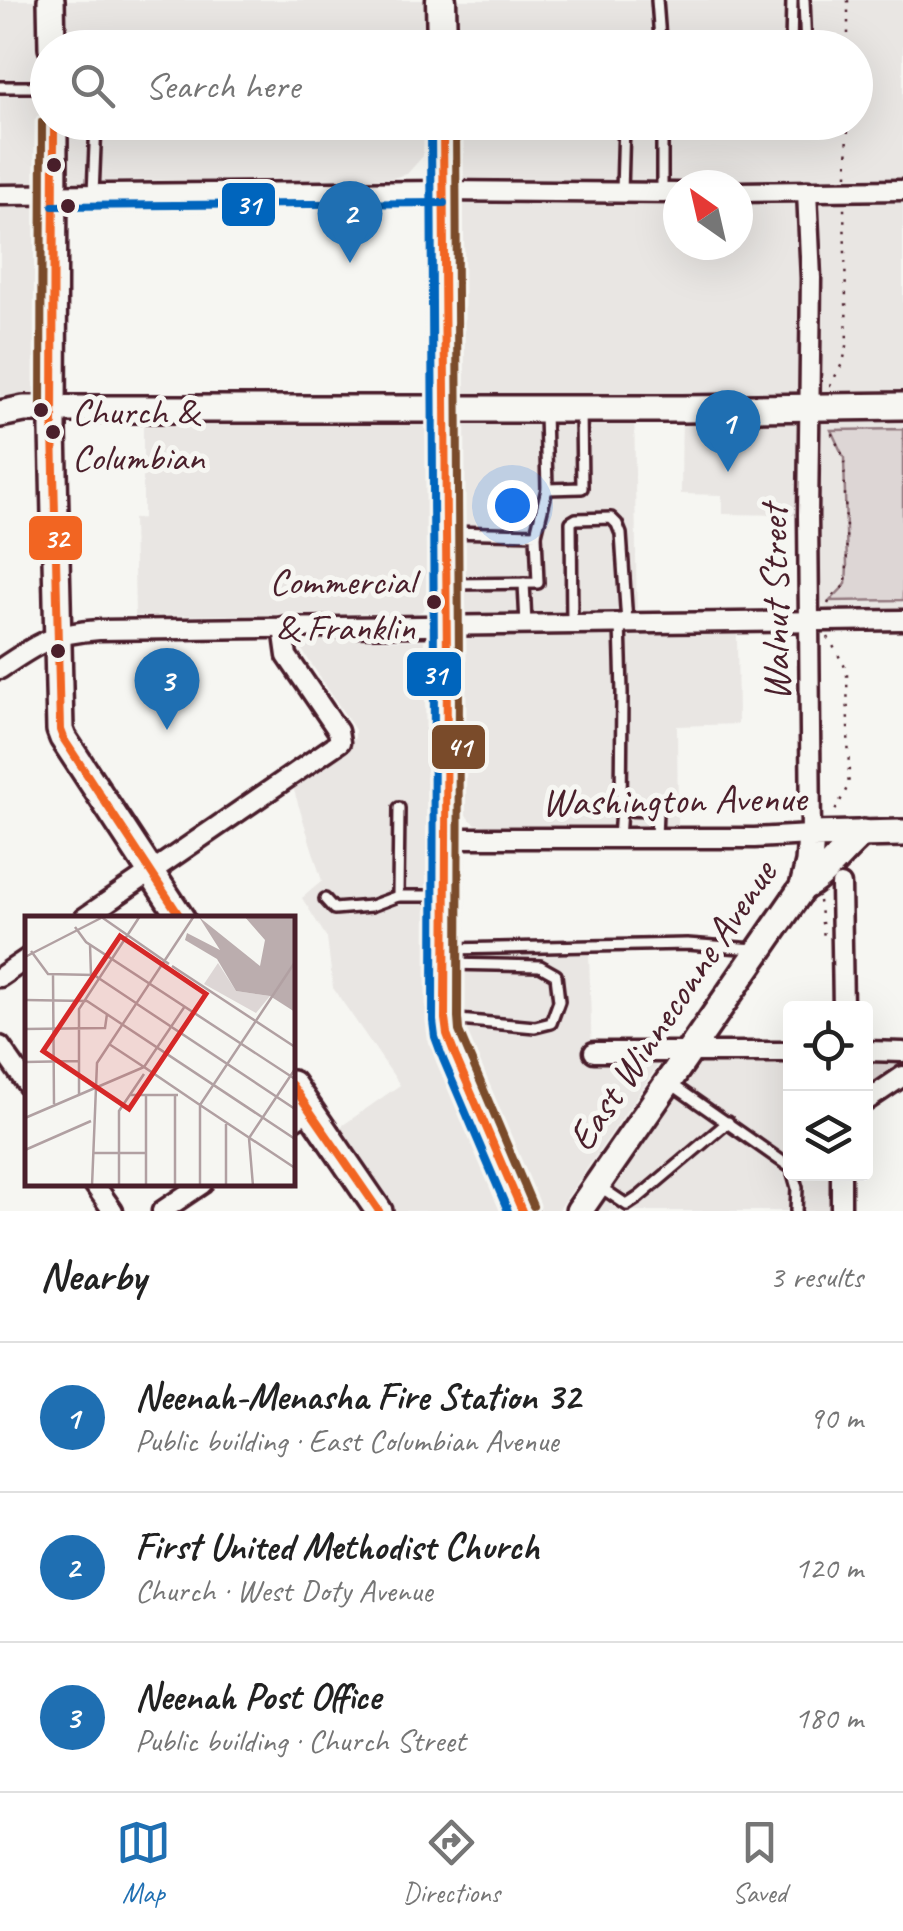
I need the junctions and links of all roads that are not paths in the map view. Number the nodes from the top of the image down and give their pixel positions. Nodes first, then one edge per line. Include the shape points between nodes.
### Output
1 (51, 0) edge
2 (440, 0) edge
3 (658, 0) edge
4 (792, 0) edge
5 (804, 0) edge
6 (52, 30) edge
7 (441, 30) edge
8 (660, 30) edge
9 (791, 30) edge
10 (805, 30) edge
11 (30, 87) edge
12 (0, 88) edge
13 (54, 140) edge
14 (95, 140) edge
15 (444, 140) edge
16 (623, 140) edge
17 (664, 140) edge
18 (667, 170) edge
19 (903, 190) edge
20 (444, 191) junction
21 (807, 191) junction
22 (622, 192) junction
23 (753, 192) edge
24 (663, 193) edge
25 (53, 194) junction
26 (93, 194) junction
27 (0, 195) edge
28 (809, 406) junction
29 (903, 406) edge
30 (444, 408) junction
31 (545, 408) junction
32 (581, 408) junction
33 (53, 410) junction
34 (0, 414) edge
35 (548, 489) junction
36 (445, 532) junction
37 (536, 534) junction
38 (446, 584) junction
39 (524, 584) junction
40 (810, 620) junction
41 (903, 620) edge
42 (572, 623) junction
43 (623, 623) junction
44 (526, 624) junction
45 (446, 625) junction
46 (283, 628) junction
47 (60, 635) junction
48 (0, 669) edge
49 (398, 808) dead end
50 (621, 810) junction
51 (862, 833) junction
52 (903, 833) edge
53 (812, 835) junction
54 (446, 838) junction
55 (619, 838) junction
56 (656, 838) junction
57 (151, 872) junction
58 (841, 885) dead end
59 (803, 886) junction
60 (398, 896) junction
61 (446, 896) junction
62 (325, 898) dead end
63 (87, 916) edge
64 (180, 916) edge
65 (758, 950) junction
66 (445, 957) junction
67 (25, 960) edge
68 (0, 977) edge
69 (843, 1001) edge
70 (445, 1019) junction
71 (0, 1046) edge
72 (594, 1052) dead end
73 (688, 1052) junction
74 (783, 1052) edge
75 (873, 1052) edge
76 (903, 1052) edge
77 (903, 1076) edge
78 (25, 1082) edge
79 (668, 1082) junction
80 (873, 1096) edge
81 (301, 1116) edge
82 (728, 1122) junction
83 (783, 1159) edge
84 (795, 1181) edge
85 (841, 1181) edge
86 (597, 1185) junction
87 (95, 1186) edge
88 (199, 1186) edge
89 (629, 1208) edge
90 (113, 1211) edge
91 (162, 1211) edge
92 (380, 1211) edge
93 (522, 1211) edge
94 (579, 1211) edge
95 (796, 1211) edge
96 (840, 1211) edge

1 - 6 street
2 - 7 main road
3 - 8 lane
4 - 9 lane
5 - 10 lane
11 - 12 lane
13 - 25 street
14 - 26 lane
15 - 20 main road
16 - 22 lane
17 - 18 lane
19 - 21 street
20 - 22 street
20 - 26 street
20 - 30 main road
21 - 23 street
21 - 28 street, Walnut Street
22 - 24 street
25 - 26 street
25 - 27 street
25 - 33 street
28 - 29 street
28 - 32 street
28 - 40 street, Walnut Street
30 - 31 street
30 - 33 street
30 - 36 main road
31 - 32 street
31 - 35 lane
32 - 35 lane via 582,488
33 - 34 street
33 - 47 street
35 - 37 lane
36 - 37 lane
36 - 38 main road
37 - 39 lane via 538,583
38 - 39 lane
38 - 45 main road
39 - 44 lane
40 - 41 street
40 - 43 street
40 - 53 street, Walnut Street
42 - 43 street
42 - 43 lane via 571,522 611,518 621,534
42 - 44 street
43 - 50 lane
44 - 45 street
45 - 46 street
45 - 54 main road
46 - 47 street
46 - 57 street via 287,656 340,742
47 - 48 street
47 - 57 street via 63,738
49 - 60 lane
50 - 55 lane
50 - 56 lane via 656,810
51 - 52 street, Washington Avenue
51 - 53 street, Washington Avenue
51 - 59 street via 815,882
53 - 56 street, Washington Avenue
53 - 59 street, East Winneconne Avenue
54 - 55 street, Washington Avenue
54 - 61 main road
55 - 56 street, Washington Avenue
57 - 63 street
57 - 64 street
58 - 69 street
59 - 65 street, East Winneconne Avenue
60 - 61 lane
60 - 62 lane via 334,909
61 - 66 main road
65 - 66 lane via 687,944
65 - 73 street, East Winneconne Avenue
66 - 70 main road
66 - 70 lane via 540,966 556,975 558,1001 551,1023 535,1027
67 - 68 street
70 - 93 main road
71 - 78 street
72 - 73 street
73 - 74 street
73 - 79 street, East Winneconne Avenue
75 - 76 street
77 - 80 street
79 - 82 lane
79 - 86 street, East Winneconne Avenue
81 - 92 street
82 - 83 lane
82 - 89 lane
84 - 95 lane
85 - 96 street
86 - 89 lane
86 - 94 street, East Winneconne Avenue
87 - 90 street
88 - 91 street

